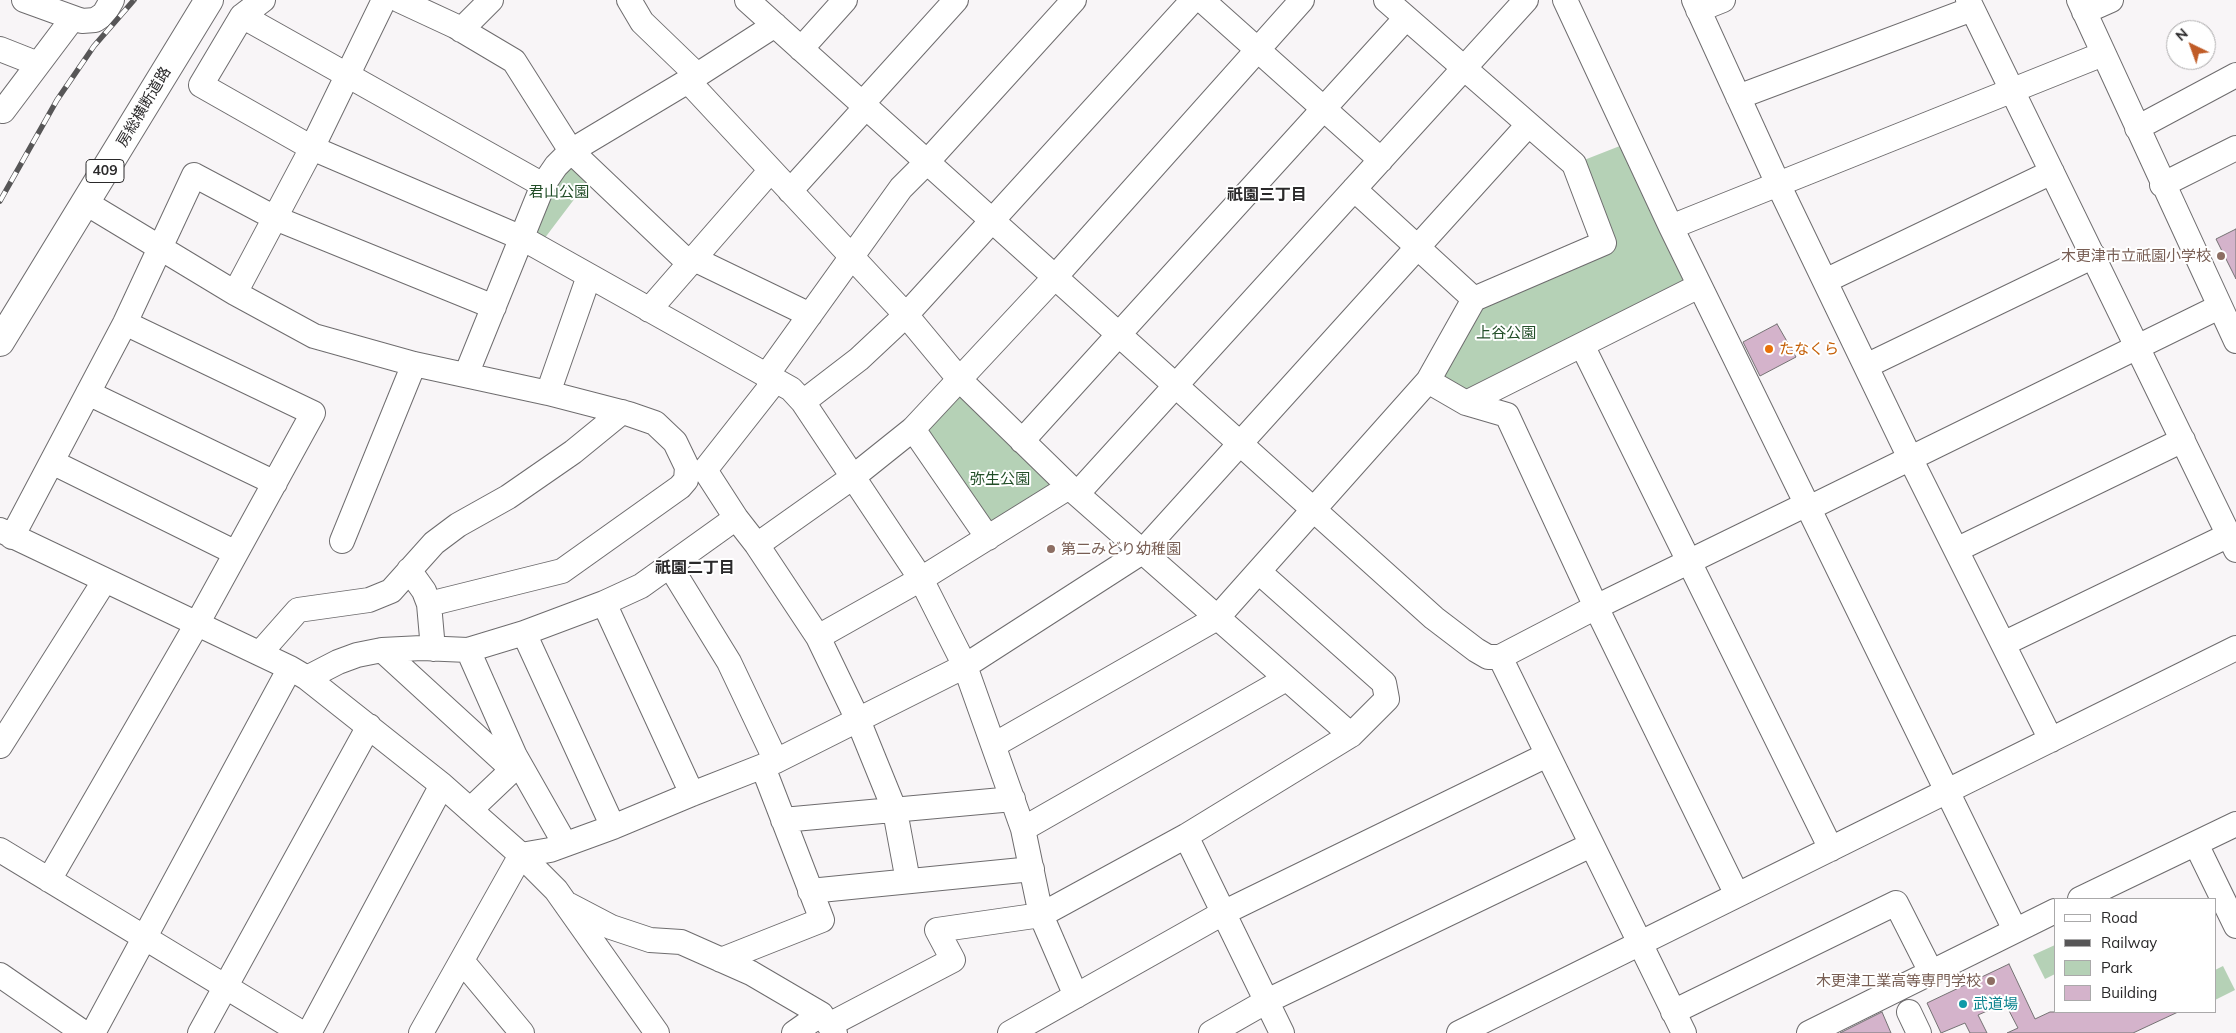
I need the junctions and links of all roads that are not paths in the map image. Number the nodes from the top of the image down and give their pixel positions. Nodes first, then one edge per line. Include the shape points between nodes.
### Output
1 (24, 0) edge
2 (112, 0) edge
3 (263, 0) edge
4 (384, 0) edge
5 (399, 0) edge
6 (491, 0) edge
7 (629, 0) edge
8 (746, 0) edge
9 (844, 0) edge
10 (956, 0) edge
11 (1074, 0) edge
12 (1193, 0) edge
13 (1202, 0) edge
14 (1302, 0) edge
15 (1386, 0) edge
16 (1526, 0) edge
17 (1564, 0) edge
18 (1723, 0) edge
19 (2111, 0) edge
20 (1970, 4) edge
21 (210, 5) edge
22 (1696, 5) edge
23 (2082, 6) edge
24 (242, 16) junction
25 (73, 18) junction
26 (1406, 18) junction
27 (775, 25) junction
28 (461, 30) junction
29 (0, 49) edge
30 (801, 49) junction
31 (1258, 50) junction
32 (2103, 54) junction
33 (38, 64) junction
34 (1463, 69) junction
35 (347, 75) junction
36 (2236, 75) edge
37 (693, 78) junction
38 (2012, 91) junction
39 (1738, 98) junction
40 (864, 105) junction
41 (1324, 109) junction
42 (0, 110) edge
43 (1528, 125) junction
44 (2137, 128) junction
45 (312, 148) junction
46 (2236, 148) edge
47 (570, 151) junction
48 (1381, 160) junction
49 (927, 162) junction
50 (771, 170) junction
51 (2052, 172) junction
52 (1778, 184) junction
53 (2162, 184) junction
54 (543, 185) junction
55 (1354, 189) junction
56 (790, 191) junction
57 (86, 203) junction
58 (275, 218) junction
59 (992, 220) junction
60 (1671, 228) junction
61 (522, 238) junction
62 (1418, 247) junction
63 (161, 249) junction
64 (851, 256) junction
65 (2094, 256) junction
66 (692, 261) junction
67 (589, 276) junction
68 (1055, 277) junction
69 (1825, 281) junction
70 (1700, 286) junction
71 (235, 293) junction
72 (1474, 299) junction
73 (494, 307) junction
74 (2219, 307) junction
75 (649, 310) junction
76 (810, 315) junction
77 (906, 315) junction
78 (126, 323) junction
79 (1119, 334) junction
80 (2236, 341) edge
81 (0, 342) edge
82 (1582, 345) junction
83 (2138, 347) junction
84 (414, 364) junction
85 (1866, 366) junction
86 (466, 375) junction
87 (771, 378) junction
88 (960, 380) junction
89 (1428, 381) junction
90 (1176, 385) junction
91 (1495, 389) junction
92 (88, 393) junction
93 (548, 393) junction
94 (803, 402) junction
95 (1466, 403) junction
96 (622, 412) junction
97 (1507, 415) junction
98 (912, 429) junction
99 (2183, 440) junction
100 (1022, 441) junction
101 (1241, 443) junction
102 (1910, 458) junction
103 (52, 462) junction
104 (853, 477) junction
105 (274, 482) junction
106 (1073, 491) junction
107 (1808, 506) junction
108 (1315, 510) junction
109 (736, 518) junction
110 (5, 537) edge
111 (988, 538) junction
112 (342, 541) dead end
113 (2232, 542) edge
114 (757, 546) junction
115 (1956, 550) junction
116 (1142, 552) junction
117 (236, 553) junction
118 (1690, 561) junction
119 (670, 566) junction
120 (409, 570) junction
121 (1259, 572) junction
122 (105, 580) junction
123 (921, 580) junction
124 (604, 602) junction
125 (429, 604) junction
126 (1596, 607) junction
127 (1217, 618) junction
128 (197, 624) junction
129 (524, 633) junction
130 (818, 637) junction
131 (2003, 644) junction
132 (2236, 648) edge
133 (433, 649) junction
134 (382, 650) junction
135 (468, 650) junction
136 (260, 654) junction
137 (1500, 657) junction
138 (965, 666) junction
139 (298, 673) junction
140 (1286, 679) junction
141 (858, 720) junction
142 (368, 726) junction
143 (1352, 735) junction
144 (2051, 740) junction
145 (994, 744) junction
146 (0, 746) edge
147 (1547, 755) junction
148 (513, 762) junction
149 (770, 764) junction
150 (442, 785) junction
151 (1948, 791) junction
152 (692, 794) junction
153 (1013, 799) junction
154 (470, 810) junction
155 (896, 811) junction
156 (783, 820) junction
157 (2236, 824) edge
158 (613, 827) junction
159 (1024, 829) junction
160 (1186, 836) junction
161 (565, 844) junction
162 (1591, 844) junction
163 (2196, 844) junction
164 (1831, 849) junction
165 (0, 850) edge
166 (521, 855) junction
167 (1032, 869) junction
168 (49, 880) junction
169 (908, 882) junction
170 (810, 891) junction
171 (1737, 895) junction
172 (2082, 898) edge
173 (565, 903) junction
174 (2054, 911) edge
175 (1223, 912) junction
176 (1041, 915) junction
177 (2236, 926) edge
178 (2015, 930) junction
179 (144, 939) junction
180 (1640, 944) junction
181 (721, 960) junction
182 (462, 961) junction
183 (1931, 972) junction
184 (0, 976) edge
185 (225, 987) junction
186 (1076, 996) junction
187 (1267, 1001) junction
188 (1909, 1012) dead end
189 (1678, 1023) edge
190 (828, 1024) edge
191 (84, 1033) edge
192 (93, 1033) edge
193 (200, 1033) edge
194 (302, 1033) edge
195 (309, 1033) edge
196 (421, 1033) edge
197 (522, 1033) edge
198 (657, 1033) edge
199 (794, 1033) edge
200 (1010, 1033) edge
201 (1211, 1033) edge
202 (1282, 1033) edge
203 (1459, 1033) edge
204 (1809, 1033) edge
205 (1919, 1033) edge

1 - 25 street
2 - 25 street via 104,14 94,20
3 - 24 street
4 - 35 street
5 - 28 street
6 - 28 street
7 - 37 street via 642,22
8 - 27 street
9 - 30 street
10 - 40 street
11 - 49 street
12 - 59 street
13 - 31 street
14 - 31 street
15 - 26 street
16 - 34 street
17 - 60 street
18 - 22 street
19 - 23 street
20 - 38 street
20 - 39 street
21 - 57 highway, 房総横断道路 / 409
22 - 39 street
23 - 32 street
24 - 35 street
24 - 45 street via 201,85
25 - 33 street
26 - 34 street
26 - 41 street
27 - 30 street
27 - 37 street
28 - 47 street via 514,61
29 - 33 street
30 - 40 street
31 - 41 street
31 - 68 street
32 - 38 street
32 - 44 street
33 - 42 street via 3,111
34 - 43 street
34 - 48 street
35 - 45 street
35 - 54 street
36 - 44 street
37 - 47 street
37 - 50 street
38 - 51 street
38 - 52 street
39 - 52 street
40 - 49 street
40 - 56 street
41 - 48 street
41 - 79 street
43 - 62 street
43 - 72 street via 1574,164 1604,243
44 - 53 street
45 - 58 street
45 - 61 street
46 - 53 street
47 - 54 street
47 - 66 street
48 - 55 street
49 - 59 street
49 - 64 street via 900,188
50 - 56 street
50 - 66 street
51 - 65 street
51 - 69 street
52 - 60 street
52 - 69 street
53 - 74 street
54 - 61 street
55 - 62 street
55 - 90 street
56 - 64 street
57 - 63 street
57 - 81 highway, 房総横断道路 / 409
58 - 63 street via 194,175
58 - 71 street
58 - 73 street
59 - 68 street
59 - 77 street
60 - 70 street
61 - 67 street
61 - 73 street
62 - 72 street
62 - 101 street
63 - 71 street
63 - 78 street
64 - 76 street
64 - 77 street
65 - 83 street
65 - 85 street
66 - 75 street
66 - 76 street
67 - 75 street
67 - 93 street
68 - 79 street
68 - 88 street
69 - 85 street
70 - 82 street
70 - 107 street
71 - 84 street via 314,336
72 - 89 street
73 - 86 street
74 - 80 street
74 - 83 street
75 - 87 street
76 - 87 street
77 - 88 street
77 - 94 street via 859,360
78 - 92 street
78 - 105 street via 313,413
79 - 90 street
79 - 100 street
82 - 91 street
82 - 118 street
83 - 99 street
83 - 102 street
84 - 86 street
84 - 112 street
85 - 102 street
86 - 93 street
87 - 94 street via 791,389
87 - 109 street via 705,470
88 - 98 street
88 - 100 street
89 - 95 street
89 - 108 street
90 - 101 street
90 - 106 street
91 - 95 street
91 - 97 street
92 - 103 street
92 - 105 street
93 - 96 street
94 - 104 street
95 - 97 street
96 - 120 street via 533,480 458,525 434,543
96 - 125 street via 655,422 675,442 687,467 686,480 680,487 562,571
97 - 126 street
98 - 104 street
98 - 111 street
99 - 113 street
99 - 115 street
100 - 106 street
101 - 108 street
101 - 116 street
102 - 107 street
102 - 115 street
103 - 110 street
103 - 117 street
104 - 114 street
104 - 123 street
105 - 117 street
106 - 111 street
106 - 116 street
107 - 118 street
107 - 151 street
108 - 121 street
108 - 137 street via 1434,618 1476,650 1488,657
109 - 114 street
109 - 119 street
110 - 122 street
111 - 123 street
113 - 131 street
114 - 130 street
115 - 131 street
116 - 127 street
116 - 138 street
117 - 128 street
118 - 126 street
118 - 164 street
119 - 124 street via 641,586
119 - 149 street via 729,662
120 - 125 street
120 - 136 street via 391,592 369,600 298,610
121 - 127 street
121 - 143 street via 1384,683 1387,700
122 - 128 street
122 - 146 street
123 - 130 street
123 - 138 street
124 - 129 street
124 - 152 street
125 - 133 street
126 - 137 street
126 - 171 street
127 - 140 street
127 - 145 street
128 - 136 street
128 - 168 street
129 - 135 street
129 - 158 street
130 - 141 street
131 - 144 street
132 - 144 street
133 - 134 street
133 - 135 street
134 - 139 street
134 - 148 street
135 - 148 street
136 - 139 street
137 - 147 street
138 - 141 street
138 - 145 street
139 - 142 street
139 - 179 street
140 - 143 street
140 - 159 street
141 - 149 street
141 - 155 street
142 - 150 street
142 - 185 street
143 - 160 street
144 - 151 street
145 - 153 street
147 - 162 street
147 - 175 street
148 - 154 street via 509,773
148 - 161 street
149 - 152 street
149 - 156 street
150 - 154 street
150 - 195 street
151 - 164 street
151 - 178 street
152 - 158 street
153 - 155 street
153 - 159 street
154 - 166 street
155 - 156 street
155 - 169 street
156 - 170 street
157 - 163 street
158 - 161 street
159 - 167 street
160 - 175 street
160 - 176 street
161 - 166 street
162 - 180 street
162 - 187 street
163 - 172 street
163 - 177 street
164 - 171 street
165 - 168 street
166 - 173 street
166 - 182 street
167 - 169 street
167 - 176 street
168 - 179 street
169 - 170 street
170 - 181 street via 822,920
171 - 180 street
173 - 181 street via 611,927 650,940 681,942
173 - 198 street
174 - 178 street
175 - 186 street
175 - 187 street
176 - 186 street
176 - 190 street via 937,930 953,960
178 - 183 street
179 - 185 street
179 - 192 street
180 - 189 street
180 - 203 street
181 - 190 street via 751,973
182 - 196 street
182 - 197 street
183 - 189 street via 1896,903
183 - 204 street
184 - 191 street
185 - 193 street
185 - 194 street
186 - 200 street
187 - 201 street
187 - 202 street
188 - 205 street
190 - 199 street

